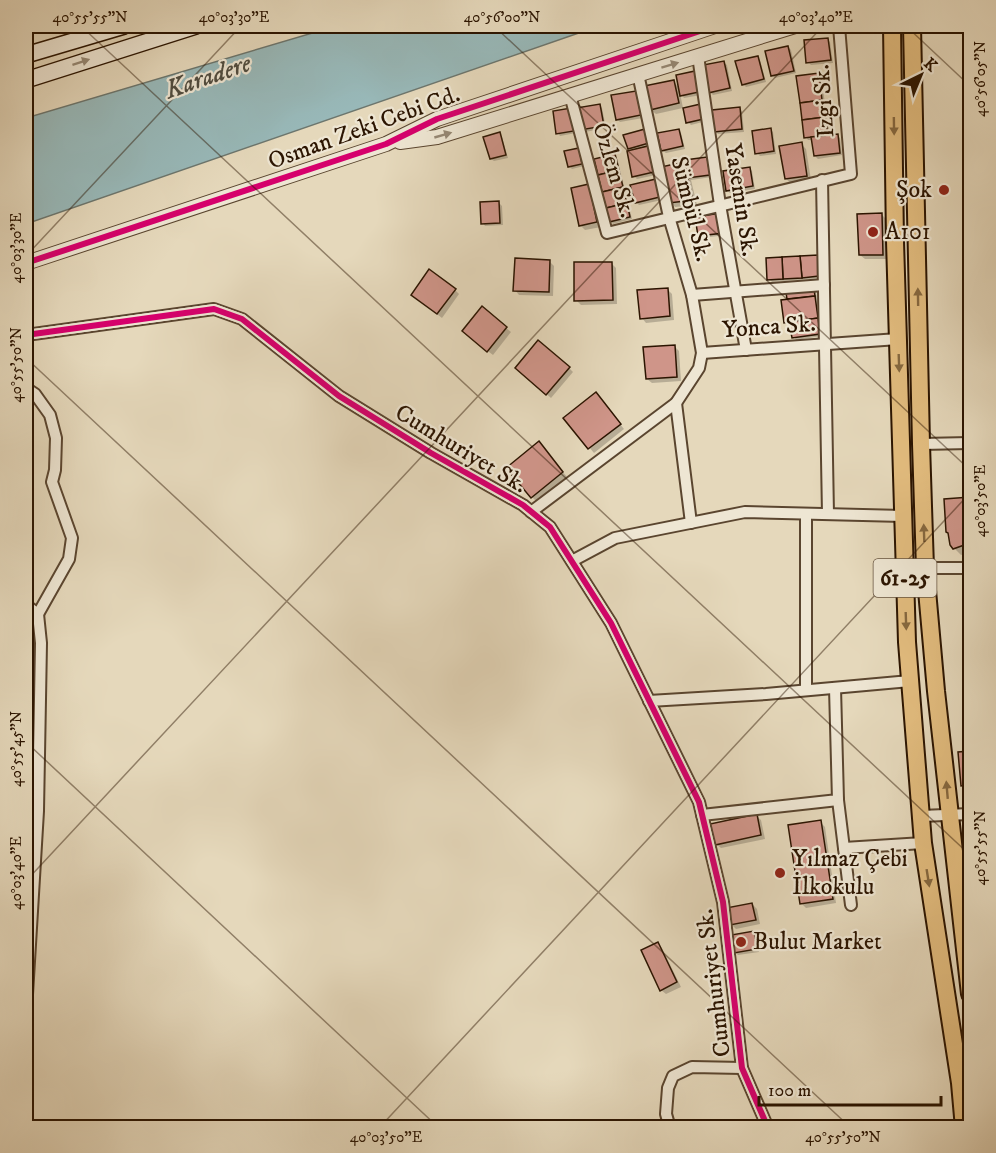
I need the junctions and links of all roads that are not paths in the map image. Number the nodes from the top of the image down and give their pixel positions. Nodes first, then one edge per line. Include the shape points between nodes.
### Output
1 (124, 26) edge
2 (195, 26) edge
3 (715, 26) edge
4 (795, 26) edge
5 (839, 26) edge
6 (892, 26) edge
7 (912, 26) edge
8 (26, 55) edge
9 (698, 56) junction
10 (638, 74) junction
11 (26, 80) edge
12 (570, 95) junction
13 (386, 144) junction
14 (822, 180) junction
15 (720, 205) junction
16 (669, 217) junction
17 (26, 263) edge
18 (824, 285) junction
19 (735, 292) junction
20 (692, 295) junction
21 (26, 335) edge
22 (898, 339) junction
23 (825, 344) junction
24 (746, 350) junction
25 (702, 353) junction
26 (26, 388) edge
27 (675, 403) junction
28 (970, 443) edge
29 (921, 444) junction
30 (531, 512) junction
31 (806, 514) junction
32 (828, 514) junction
33 (903, 516) junction
34 (691, 523) junction
35 (572, 561) junction
36 (926, 568) junction
37 (970, 568) edge
38 (26, 605) edge
39 (38, 614) junction
40 (910, 681) junction
41 (835, 688) junction
42 (806, 690) junction
43 (649, 700) junction
44 (838, 800) junction
45 (970, 814) edge
46 (702, 815) junction
47 (949, 815) junction
48 (921, 816) junction
49 (923, 843) junction
50 (844, 848) junction
51 (850, 905) dead end
52 (969, 972) edge
53 (970, 994) edge
54 (26, 1011) edge
55 (742, 1068) junction
56 (670, 1128) edge
57 (768, 1128) edge
58 (964, 1128) edge

1 - 8 main road
11 -> 2 main road
3 - 13 street, Osman Zeki Cebi Cd. via 437,119
4 - 9 street, Osman Zeki Cebi Cd.
5 - 14 street, Izgi Sk. via 851,174
6 -> 22 main road, 61-25
29 -> 7 main road, 61-25
10 -> 9 street, Osman Zeki Cebi Cd.
9 - 15 street, Yasemin Sk.
10 - 12 street, Osman Zeki Cebi Cd.
10 - 16 street, Sümbül Sk.
13 -> 12 street, Osman Zeki Cebi Cd. via 437,137
12 - 16 street, Özlem Sk. via 607,233
13 - 17 street, Osman Zeki Cebi Cd.
14 - 15 street
14 - 18 street
15 - 16 street
15 - 19 street, Yasemin Sk.
16 - 20 street, Sümbül Sk.
18 - 19 street
18 - 23 street
19 - 20 street
19 - 24 street, Yasemin Sk.
20 - 25 street, Sümbül Sk.
21 - 30 street, Cumhuriyet Sk. via 214,309 232,315 339,396
22 - 23 street, Yonca Sk.
22 -> 33 main road, 61-25
23 - 24 street, Yonca Sk.
23 - 32 street
24 - 25 street, Yonca Sk.
25 - 27 street, Yonca Sk. via 699,368
26 - 39 street via 50,415 56,438 52,482 72,538 69,559
27 - 30 street, Yonca Sk.
27 - 34 street
28 - 29 street
36 -> 29 main road, 61-25
30 - 35 street, Cumhuriyet Sk. via 550,527
31 - 32 street
31 - 34 street via 745,512
31 - 42 street
32 - 33 street
33 -> 40 main road, 61-25
34 - 35 street via 615,538
35 - 43 street, Cumhuriyet Sk. via 611,622
36 - 37 street
47 -> 36 main road, 61-25
38 - 39 street
39 - 54 street via 38,812
40 - 41 street
40 - 48 main road, 61-25
41 - 42 street
41 - 44 street
42 - 43 street
43 - 46 street, Cumhuriyet Sk.
44 - 46 street
44 - 50 street
45 - 47 street
46 - 55 street, Cumhuriyet Sk. via 723,902
47 - 48 street
47 - 52 main road, 61-25
48 - 49 main road, 61-25
49 - 50 street
49 -> 58 main road, 61-25
50 - 51 street
52 - 53 main road, 61-25
55 - 56 street via 692,1067 673,1076 666,1114
55 - 57 street, Cumhuriyet Sk.

